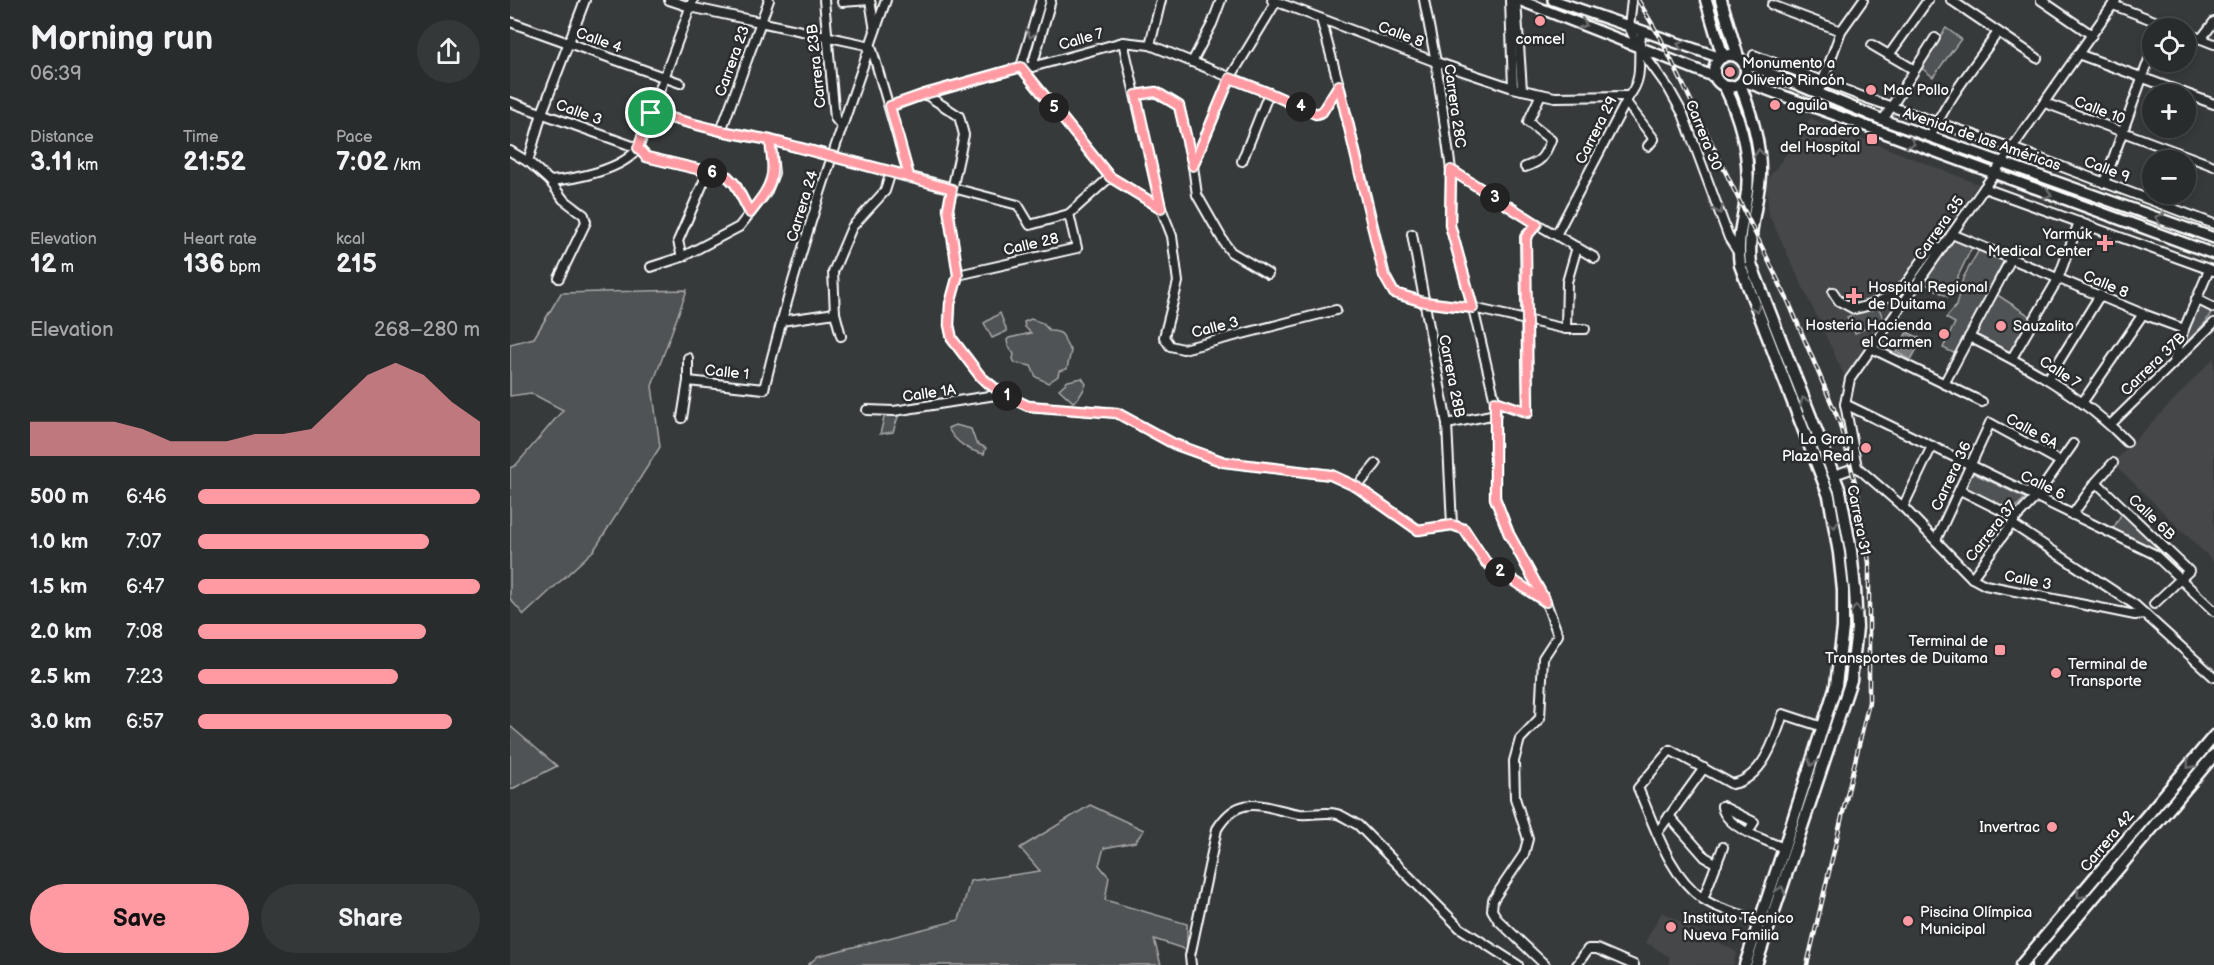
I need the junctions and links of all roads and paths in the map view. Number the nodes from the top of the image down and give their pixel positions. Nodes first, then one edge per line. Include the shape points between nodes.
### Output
1 (585, 0) edge
2 (669, 0) edge
3 (769, 0) edge
4 (824, 0) edge
5 (870, 0) edge
6 (886, 0) edge
7 (1041, 0) edge
8 (1051, 0) edge
9 (1161, 0) edge
10 (1221, 0) edge
11 (1424, 0) edge
12 (1510, 0) edge
13 (1518, 0) edge
14 (1553, 0) edge
15 (1632, 0) edge
16 (1706, 0) edge
17 (1721, 0) edge
18 (1863, 0) edge
19 (1928, 0) edge
20 (1951, 0) edge
21 (1274, 1) edge
22 (842, 2) dead end
23 (2046, 2) edge
24 (2115, 3) edge
25 (692, 4) edge
26 (1772, 5) dead end
27 (2145, 18) edge
28 (1321, 19) junction
29 (761, 21) junction
30 (510, 22) edge
31 (2214, 22) edge
32 (1629, 27) junction
33 (1841, 31) junction
34 (875, 32) junction
35 (1642, 32) junction
36 (1998, 32) junction
37 (2092, 35) junction
38 (826, 36) junction
39 (2196, 37) edge
40 (1935, 38) dead end
41 (2201, 39) junction
42 (1122, 42) junction
43 (569, 44) junction
44 (2214, 44) edge
45 (1150, 45) junction
46 (1872, 45) dead end
47 (871, 46) junction
48 (1638, 46) junction
49 (2078, 54) junction
50 (1754, 55) dead end
51 (1889, 55) junction
52 (1722, 58) junction
53 (2037, 58) dead end
54 (1740, 59) junction
55 (1192, 62) junction
56 (1436, 62) junction
57 (1021, 67) junction
58 (1032, 67) junction
59 (1913, 69) junction
60 (2145, 72) edge
61 (664, 77) junction
62 (1715, 77) junction
63 (1230, 78) junction
64 (2143, 78) junction
65 (1823, 81) junction
66 (1742, 82) junction
67 (680, 83) dead end
68 (1339, 85) junction
69 (1725, 87) junction
70 (1517, 89) junction
71 (925, 94) junction
72 (1273, 94) junction
73 (1540, 94) junction
74 (1818, 94) junction
75 (1136, 95) junction
76 (1866, 98) junction
77 (1627, 99) junction
78 (510, 102) edge
79 (2045, 103) junction
80 (2214, 104) edge
81 (890, 106) junction
82 (1890, 107) junction
83 (1862, 112) junction
84 (542, 113) junction
85 (651, 113) junction
86 (1883, 120) junction
87 (1936, 123) junction
88 (842, 128) junction
89 (721, 131) junction
90 (2123, 132) junction
91 (1931, 136) junction
92 (770, 140) junction
93 (1648, 146) dead end
94 (638, 148) junction
95 (2012, 148) junction
96 (510, 151) edge
97 (832, 157) junction
98 (1242, 161) dead end
99 (528, 162) junction
100 (2002, 162) junction
101 (1193, 166) junction
102 (2214, 166) edge
103 (1525, 167) dead end
104 (1451, 170) junction
105 (708, 172) junction
106 (891, 172) junction
107 (1993, 174) junction
108 (909, 176) junction
109 (1110, 177) junction
110 (550, 181) junction
111 (2104, 183) junction
112 (1984, 188) junction
113 (952, 189) junction
114 (1161, 208) junction
115 (750, 213) junction
116 (1069, 214) junction
117 (2079, 222) junction
118 (1537, 224) junction
119 (2214, 224) edge
120 (1412, 234) dead end
121 (1952, 234) junction
122 (1556, 235) junction
123 (2214, 238) edge
124 (1577, 247) junction
125 (1941, 249) junction
126 (1738, 252) junction
127 (2214, 254) edge
128 (682, 257) junction
129 (1595, 258) dead end
130 (2011, 259) junction
131 (651, 267) dead end
132 (2211, 270) edge
133 (1268, 274) dead end
134 (958, 275) junction
135 (559, 278) dead end
136 (2058, 279) junction
137 (1833, 292) dead end
138 (2100, 295) junction
139 (2196, 299) junction
140 (1424, 302) junction
141 (1473, 308) junction
142 (2214, 308) edge
143 (1336, 310) dead end
144 (835, 313) junction
145 (2143, 314) junction
146 (781, 321) junction
147 (1527, 321) junction
148 (2214, 323) edge
149 (1566, 329) junction
150 (1585, 329) dead end
151 (2184, 329) junction
152 (841, 336) dead end
153 (1969, 337) junction
154 (1871, 348) junction
155 (688, 358) dead end
156 (2012, 358) junction
157 (2172, 364) junction
158 (2048, 379) junction
159 (688, 381) junction
160 (1944, 384) junction
161 (764, 389) joint
162 (1002, 394) junction
163 (1495, 401) junction
164 (1982, 402) dead end
165 (2082, 403) junction
166 (1845, 404) junction
167 (867, 410) dead end
168 (1496, 414) junction
169 (681, 418) dead end
170 (1990, 423) joint
171 (1447, 424) junction
172 (2110, 425) junction
173 (2127, 442) dead end
174 (2073, 444) dead end
175 (1932, 446) junction
176 (1815, 458) junction
177 (2061, 462) junction
178 (2113, 463) dead end
179 (1376, 464) dead end
180 (1971, 465) junction
181 (1857, 467) junction
182 (1834, 475) junction
183 (2096, 482) junction
184 (1357, 487) junction
185 (1960, 490) junction
186 (2036, 497) junction
187 (1904, 507) junction
188 (2072, 515) junction
189 (2014, 521) junction
190 (1452, 525) junction
191 (1936, 540) junction
192 (1972, 578) junction
193 (2182, 579) junction
194 (1546, 602) junction
195 (2154, 604) dead end
196 (2214, 611) edge
197 (2145, 614) junction
198 (2214, 677) edge
199 (1823, 727) junction
200 (2214, 736) edge
201 (2214, 755) edge
202 (1704, 768) junction
203 (1669, 816) junction
204 (1748, 832) junction
205 (1657, 833) junction
206 (1723, 847) dead end
207 (1785, 848) junction
208 (1717, 864) junction
209 (1703, 899) junction
210 (1759, 920) junction
211 (2040, 964) edge
212 (1191, 965) edge
213 (1518, 965) edge
214 (1545, 965) edge
215 (1577, 965) edge
216 (1634, 965) edge
217 (1744, 965) edge
218 (1756, 965) edge
219 (2021, 965) edge

1 - 43 street
2 - 25 street
3 - 29 street, Carrera 23
4 - 38 street, Carrera 23B
5 - 22 street
5 - 34 street
6 - 34 street, Carrera 24
7 -> 57 street
8 - 58 street
9 - 45 street
10 - 55 street
11 - 56 street, Carrera 28C
12 - 70 street
13 -> 48 main road
13 - 70 street
14 - 32 main road
15 - 32 street
16 - 52 highway
17 - 54 highway
18 - 33 street
19 - 51 street
20 - 36 street
21 - 28 street, Calle 8
21 - 63 street
23 - 37 street
24 - 27 street
24 - 37 street, Carrera 35
25 - 29 street
25 - 61 street
26 - 33 street
28 - 56 street, Calle 8
28 - 68 street
29 - 38 street
29 - 89 street, Carrera 23
30 - 43 street, Calle 4
31 - 41 street
32 - 35 main road
32 - 48 street, Carrera 30
33 - 65 street
34 - 47 street, Carrera 24
35 - 48 street, Carrera 29
52 -> 35 main road
36 - 53 street
36 - 87 street
37 - 49 street, Carrera 35
38 - 47 street
38 - 88 street, Carrera 23B via 835,118
39 - 41 street
40 - 59 street
41 - 44 street
42 - 45 street, Calle 7
42 - 58 street, Calle 7
42 - 75 street, Calle 3
43 - 61 street, Calle 4
43 - 84 street
45 - 55 street, Calle 7
46 - 51 street
47 - 81 street
47 - 88 street, Carrera 24
48 - 62 main road
48 - 77 street, Carrera 29 via 1639,81
48 -> 126 street, Carrera 30 via 1683,114 1729,238
49 - 64 street
49 - 79 street, Carrera 35
50 - 65 street, Calle 9
51 - 59 street
52 - 54 highway via 1730,55
52 - 62 highway via 1716,64
54 - 66 highway via 1746,70
54 - 74 main road, Avenida de las Américas
55 - 63 street, Calle 7
56 - 70 street, Calle 8
56 - 104 street, Carrera 28C
57 - 58 street, Calle 7
57 - 71 street, Calle 7
57 - 109 street
59 - 82 street
60 - 64 street
61 - 67 street, Calle 4
61 - 85 street
62 - 69 highway
63 - 72 street, Calle 7
63 - 101 street
64 - 80 street
64 - 90 street
65 - 74 street
65 - 76 street, Calle 9
66 - 69 highway
66 -> 107 main road, Avenida de las Américas
182 -> 66 highway, Carrera 31 via 1751,264 1749,236 1760,176 1760,150
68 - 72 street, Calle 7 via 1322,112 1316,114
68 - 140 street via 1389,286 1394,293
69 - 126 highway, Carrera 31 via 1738,116 1746,153 1746,192
70 - 73 street, Calle 8
71 - 81 street, Calle 7
71 - 113 street via 959,116 961,123 964,135
72 - 98 street
73 - 77 street, Calle 8
73 - 103 street via 1528,122 1551,140 1543,158
74 - 83 main road, Avenida de las Américas
75 - 101 street via 1156,92 1179,106
75 - 114 street, Calle 3
76 - 82 street, Calle 9
76 - 83 street
77 - 93 street via 1654,139
77 - 122 street, Carrera 29
78 - 84 street, Calle 3
79 - 90 street, Calle 10
79 - 95 street, Carrera 35
81 - 108 street
82 - 86 street
82 - 87 street, Calle 9
83 - 86 main road, Avenida de las Américas
84 - 94 street, Calle 3
84 - 99 street
85 - 89 street
85 - 94 street
86 - 91 main road, Avenida de las Américas
87 - 91 street
87 - 95 street, Calle 9
88 - 97 street, Carrera 24
89 - 92 street
90 - 102 street, Calle 10
90 - 111 street
91 - 100 main road, Avenida de las Américas
92 - 97 street
92 - 115 street via 774,173 766,193
94 - 105 street, Calle 3 via 646,157
94 - 110 street via 624,161 572,180
95 - 100 street, Carrera 35
95 - 111 street, Calle 9
96 - 99 street
97 - 106 street
97 - 146 street, Carrera 24
99 - 110 street
100 - 107 street, Carrera 35
123 -> 100 main road, Avenida de las Américas
101 - 133 street via 1197,195 1224,244
104 - 118 street
104 - 141 street, Carrera 28C via 1450,225
105 - 115 street, Calle 3 via 727,176
105 - 128 street via 678,241
106 - 108 street
106 - 144 street via 885,191 846,236 833,272
107 - 112 street, Carrera 35
107 -> 127 main road, Avenida de las Américas
108 - 113 street
109 - 114 street
109 - 116 street
110 - 135 street via 563,199 584,215 586,222
111 - 119 street, Calle 9
112 - 117 street
112 - 121 street, Carrera 35
113 - 116 street via 1018,205 1030,225
113 - 134 street via 948,208
114 - 143 street, Calle 3 via 1172,236 1178,282 1164,337 1170,346 1183,349
115 - 128 street via 739,227
116 - 134 street, Calle 28 via 1077,248
117 - 132 street
117 - 136 street
118 - 122 street
118 - 147 street via 1526,237
120 - 140 street, Carrera 28B
121 - 125 street, Carrera 35
121 - 130 street, Calle 8
122 - 124 street
124 - 129 street
124 - 149 street via 1567,282
125 - 137 street via 1935,247 1929,252 1897,291 1861,308 1839,302
125 - 154 street, Carrera 35
126 -> 176 highway, Carrera 31 via 1743,276
128 - 131 street
130 - 136 street, Calle 8
130 - 153 street
132 - 139 street
134 - 162 street via 950,304 952,339 981,377
136 - 138 street, Calle 8
136 - 156 street
138 - 145 street, Calle 8
138 - 158 street
139 - 142 street
139 - 151 street
140 - 141 street
140 - 171 street, Carrera 28B
141 - 147 street
141 - 163 street, Carrera 28C
144 - 146 street
144 - 152 street
145 - 151 street, Calle 8
145 - 165 street
146 - 161 street, Carrera 24
147 - 149 street
147 - 163 street via 1528,412
148 - 157 street, Carrera 37B
149 - 150 street
151 - 157 street
153 - 156 street, Calle 7
153 - 160 street
154 - 160 street
154 - 166 street, Carrera 35 via 1850,379
155 - 159 street, Calle 1
156 - 158 street, Calle 7
157 - 172 street, Carrera 37B
158 - 165 street, Calle 7
159 - 161 street, Calle 1
159 - 169 street, Calle 1
160 - 164 street
162 - 167 street, Calle 1A via 894,411
162 - 184 street via 1028,406 1117,413 1174,444 1224,462 1331,475
163 - 168 street, Carrera 28C
165 - 172 street, Calle 7
166 - 175 street, Calle 6
166 - 181 street, Carrera 35
168 - 171 street
168 - 194 street, Carrera 28C via 1495,498 1509,534
170 - 177 street, Calle 6A
170 - 180 street, Carrera 36
171 - 190 street, Carrera 28B
172 - 173 street, Calle 7
174 - 177 street, Carrera 37
175 - 180 street, Calle 6
175 - 187 street
176 - 182 highway
176 -> 199 highway, Carrera 31 via 1829,496 1843,590 1840,666
177 - 186 street, Carrera 37
178 - 183 street
179 - 184 street
180 - 185 street, Carrera 36
180 - 186 street, Calle 6
181 - 182 street
181 - 187 street, Calle 3
218 -> 182 highway, Carrera 31 via 1851,680 1857,628 1855,590 1840,491
183 - 188 street
183 - 193 street, Calle 6B via 2189,571
184 - 190 street via 1418,530
185 - 189 street
185 - 191 street, Carrera 36
186 - 188 street, Calle 6
186 - 189 street, Carrera 37
187 - 191 street, Calle 3
188 - 193 street, Calle 6 via 2154,554
189 - 192 street, Carrera 37
189 - 197 street
190 - 194 street via 1464,529 1486,562
191 - 192 street, Calle 3
192 - 197 street, Calle 3 via 1985,585
193 - 195 street
193 - 196 street, Calle 6
194 - 214 street via 1558,635 1544,658 1540,718 1520,739 1514,761 1515,798 1528,839 1524,854 1493,900 1492,910
197 - 198 street
199 - 202 street via 1782,714 1757,770 1740,783 1732,784
199 -> 207 highway, Carrera 31
200 -> 219 highway, Carrera 42
201 - 211 highway, Carrera 42
202 - 203 street
202 - 205 street via 1670,750 1638,788
203 - 205 street
203 - 208 street via 1705,857
204 - 204 street via 1754,822 1722,806 1735,826
204 - 207 street
205 - 209 street via 1685,884
206 - 208 street
207 - 210 highway, Carrera 31
208 - 209 street
209 - 210 street
210 - 217 highway, Carrera 31
212 - 213 street via 1217,829 1233,811 1260,804 1300,814 1337,814 1358,825 1460,928
215 - 216 street via 1592,948

